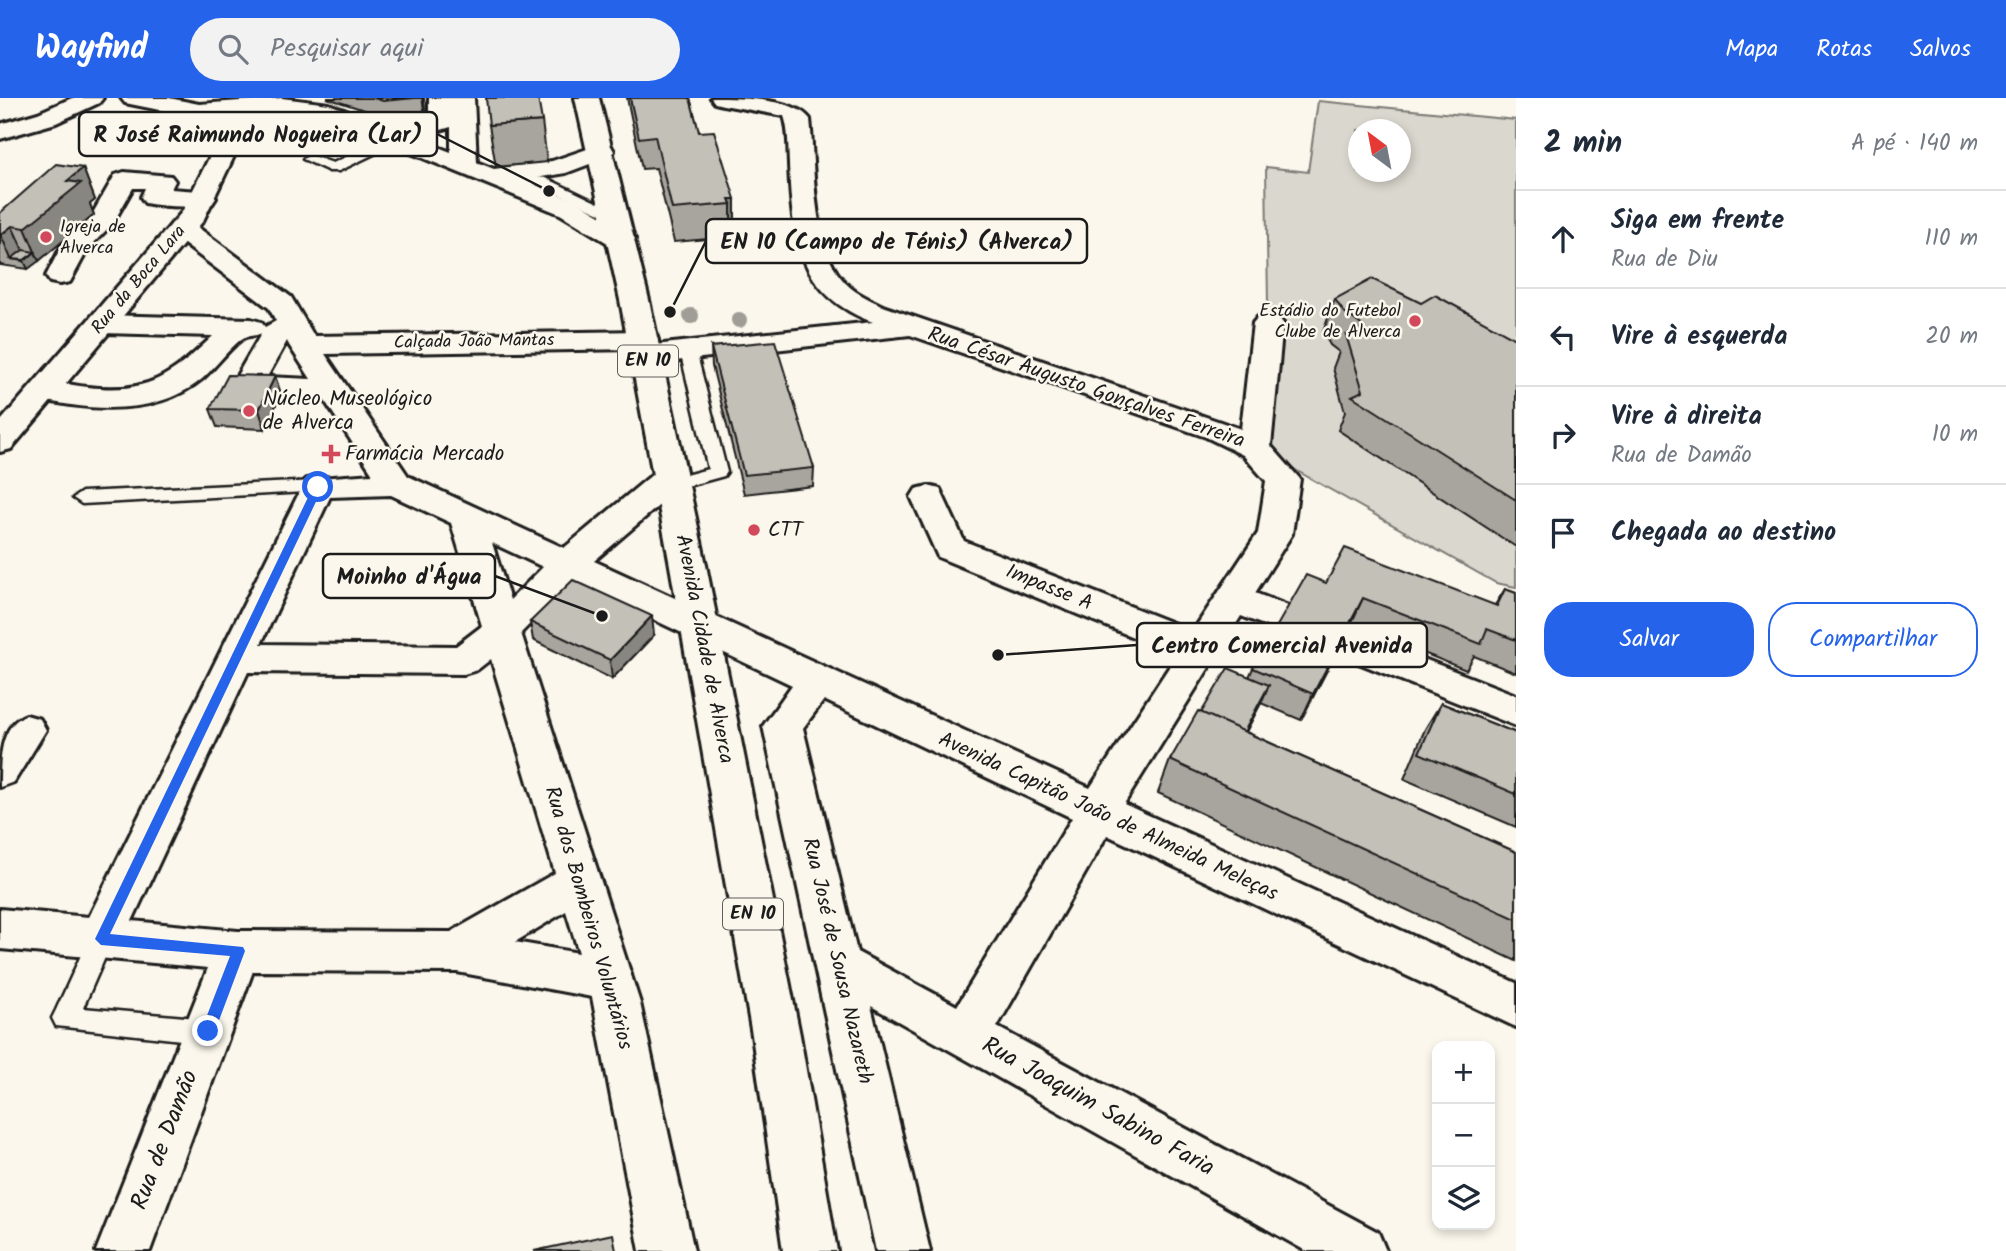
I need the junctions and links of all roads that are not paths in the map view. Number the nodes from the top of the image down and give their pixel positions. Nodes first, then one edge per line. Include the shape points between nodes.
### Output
1 (91, 98) edge
2 (133, 98) edge
3 (202, 98) edge
4 (441, 98) edge
5 (462, 98) edge
6 (587, 98) edge
7 (723, 98) edge
8 (270, 103) edge
9 (0, 132) edge
10 (387, 133) junction
11 (602, 151) junction
12 (310, 159) dead end
13 (464, 163) junction
14 (494, 176) junction
15 (203, 198) junction
16 (618, 227) junction
17 (182, 229) junction
18 (60, 276) dead end
19 (848, 299) junction
20 (1268, 323) dead end
21 (103, 324) junction
22 (913, 327) junction
23 (238, 328) junction
24 (293, 334) junction
25 (830, 334) junction
26 (645, 347) junction
27 (688, 351) junction
28 (333, 389) junction
29 (45, 391) junction
30 (0, 442) edge
31 (1255, 448) junction
32 (672, 480) junction
33 (396, 484) junction
34 (318, 487) junction
35 (928, 497) dead end
36 (82, 498) dead end
37 (466, 516) junction
38 (568, 565) junction
39 (1233, 599) junction
40 (700, 625) junction
41 (502, 631) junction
42 (1201, 649) junction
43 (235, 658) junction
44 (817, 681) junction
45 (1516, 711) edge
46 (26, 730) dead end
47 (0, 771) edge
48 (1097, 812) junction
49 (580, 881) junction
50 (0, 929) edge
51 (101, 939) junction
52 (238, 951) junction
53 (457, 952) junction
54 (837, 964) junction
55 (609, 979) junction
56 (1516, 1006) edge
57 (208, 1031) junction
58 (967, 1035) junction
59 (807, 1227) edge
60 (123, 1251) edge
61 (667, 1251) edge
62 (825, 1251) edge
63 (903, 1251) edge
64 (1359, 1251) edge

1 - 9 street
2 - 8 street via 199,111
3 - 8 street
4 - 10 street via 441,123
5 - 13 street
6 - 11 street, Avenida Cidade de Alverca / EN 10
7 - 19 street, Rua César Augusto Gonçalves Ferreira via 779,105 794,111 799,119 809,231 829,283
8 - 10 street via 312,107
8 - 15 street, Rua da Boca Lara via 225,150
10 - 12 lane via 334,168
10 - 13 street
11 - 14 street via 546,171
11 - 16 street, Avenida Cidade de Alverca / EN 10
13 - 14 street
14 - 16 street
15 - 17 street, Rua da Boca Lara
15 - 18 street via 154,197 162,181 124,180 104,217 76,245
16 - 26 street, Avenida Cidade de Alverca / EN 10
17 - 21 street, Rua da Boca Lara
17 - 24 street via 281,303
19 - 22 street, Rua César Augusto Gonçalves Ferreira
19 - 25 street via 845,321
20 - 31 street
21 - 23 street, Calçada João Mantas
21 - 29 street, Rua da Boca Lara
22 - 25 street, Calçada João Mantas
22 - 31 street, Rua César Augusto Gonçalves Ferreira via 1217,430
23 - 24 street, Calçada João Mantas
23 - 29 street via 173,386 149,395 115,398
24 - 26 street, Calçada João Mantas
24 - 28 street
24 - 28 street via 247,386
25 - 27 street, Calçada João Mantas
26 - 27 street, Calçada João Mantas
26 - 32 street, Avenida Cidade de Alverca / EN 10
27 - 32 lane via 718,472
28 - 33 street
29 - 30 street, Rua da Boca Lara
31 - 39 street, Rua César Augusto Gonçalves Ferreira via 1283,480 1275,534
32 - 38 street
32 - 40 street, Avenida Cidade de Alverca / EN 10
33 - 34 street
33 - 37 street, Avenida Capitão João de Almeida Meleças
34 - 36 lane
34 - 43 street
35 - 42 street, Impasse A via 950,549
37 - 38 street, Avenida Capitão João de Almeida Meleças
37 - 41 street, Rua dos Bombeiros Voluntários
38 - 40 street, Avenida Capitão João de Almeida Meleças
38 - 41 street
39 - 42 street, Rua César Augusto Gonçalves Ferreira
39 - 45 street
40 - 44 street, Avenida Capitão João de Almeida Meleças
40 - 59 street, Avenida Cidade de Alverca / EN 10
41 - 43 street via 464,660
41 - 49 street, Rua dos Bombeiros Voluntários
42 - 48 street, Rua César Augusto Gonçalves Ferreira
43 - 51 street
44 - 48 street, Avenida Capitão João de Almeida Meleças
44 - 54 street, Rua José de Sousa Nazareth via 783,726
46 - 47 street
48 - 56 street, Avenida Capitão João de Almeida Meleças
48 - 58 street, Rua César Augusto Gonçalves Ferreira
49 - 53 street
49 - 55 street, Rua dos Bombeiros Voluntários
50 - 51 street
51 - 52 street
51 - 57 lane via 65,1018
52 - 53 street
52 - 57 street, Rua de Damão
53 - 55 street
54 - 58 street, Rua Joaquim Sabino Faria
54 - 63 street, Rua José de Sousa Nazareth
55 - 61 street, Rua dos Bombeiros Voluntários
57 - 60 street, Rua de Damão
58 - 64 street, Rua Joaquim Sabino Faria
59 - 62 street, Avenida Cidade de Alverca / EN 10

